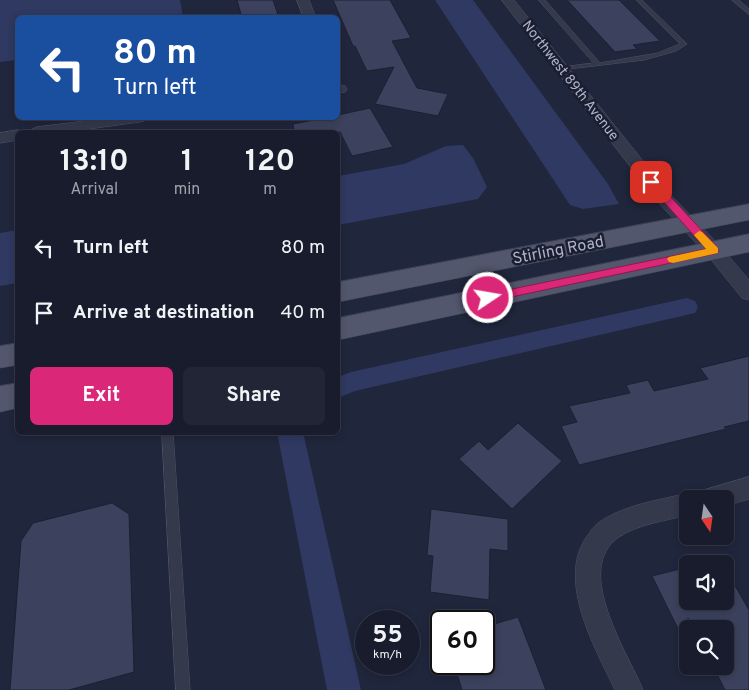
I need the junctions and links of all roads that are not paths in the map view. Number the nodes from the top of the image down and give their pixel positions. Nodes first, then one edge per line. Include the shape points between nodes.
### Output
1 (303, 0) edge
2 (508, 0) edge
3 (542, 0) edge
4 (639, 0) edge
5 (735, 0) edge
6 (749, 12) edge
7 (309, 15) edge
8 (597, 64) junction
9 (562, 69) junction
10 (124, 120) edge
11 (51, 130) edge
12 (15, 136) edge
13 (0, 138) edge
14 (749, 212) edge
15 (689, 224) junction
16 (749, 243) edge
17 (714, 251) junction
18 (340, 292) edge
19 (749, 293) edge
20 (340, 329) edge
21 (15, 355) edge
22 (0, 358) edge
23 (15, 396) edge
24 (0, 399) edge
25 (167, 435) edge
26 (749, 488) edge
27 (734, 492) edge
28 (679, 507) edge
29 (184, 690) edge
30 (629, 690) edge

1 - 7 street
2 - 9 street, Northwest 89th Avenue
3 - 8 lane
4 - 8 lane via 684,44 658,56
5 - 6 lane
8 - 9 lane
9 - 15 street, Northwest 89th Avenue via 662,196
10 - 11 street
12 - 13 street
14 - 15 main road, Stirling Road
15 - 17 street, Northwest 89th Avenue
15 - 18 main road, Stirling Road
16 - 17 main road, Stirling Road
17 - 19 street, Northwest 89th Avenue
17 - 20 main road, Stirling Road
21 - 22 main road
23 - 24 main road
25 - 29 lane
26 - 27 street
28 - 30 street via 617,524 604,532 590,558 588,594

